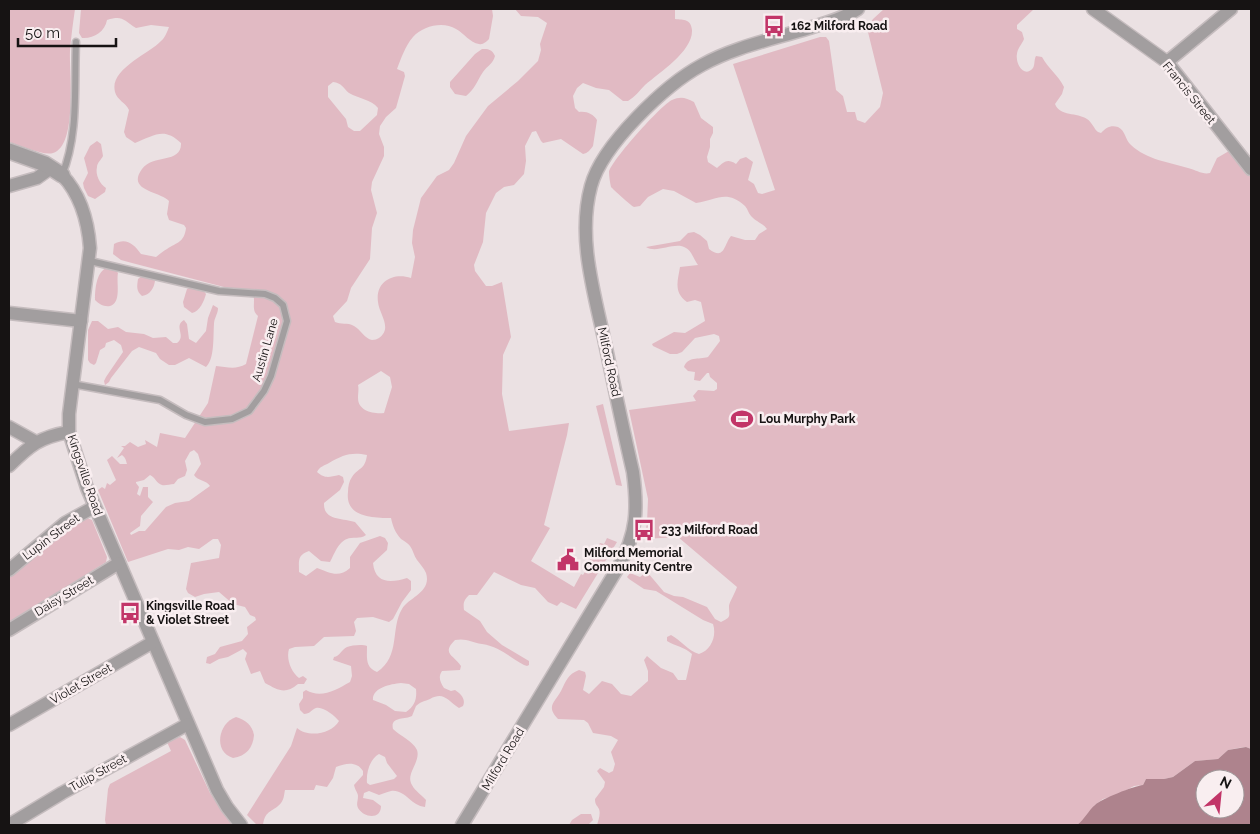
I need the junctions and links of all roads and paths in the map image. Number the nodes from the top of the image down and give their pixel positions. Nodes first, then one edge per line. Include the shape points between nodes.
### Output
1 (858, 9) edge
2 (1093, 9) edge
3 (1231, 9) edge
4 (76, 42) dead end
5 (1167, 62) junction
6 (9, 151) edge
7 (1251, 169) edge
8 (57, 172) junction
9 (9, 186) edge
10 (90, 261) junction
11 (9, 313) edge
12 (81, 321) junction
13 (72, 384) junction
14 (9, 427) edge
15 (69, 432) junction
16 (36, 442) junction
17 (9, 466) edge
18 (94, 507) junction
19 (118, 563) junction
20 (9, 570) edge
21 (9, 630) edge
22 (153, 642) junction
23 (188, 724) junction
24 (9, 725) edge
25 (9, 825) edge
26 (242, 825) edge
27 (462, 825) edge

1 - 27 street, Milford Road via 836,20 724,55 696,68 648,106 597,168 588,203 587,248 632,472 636,522 619,566
2 - 5 street, Francis Street
3 - 5 street
4 - 8 lane via 70,154
5 - 7 street, Francis Street
6 - 8 street
8 - 9 street
8 - 10 street, Kingsville Road via 74,190 84,212
10 - 12 street, Kingsville Road
10 - 13 lane, Austin Lane via 218,291 265,294 283,305 287,321 272,376 264,391 249,411 232,419 205,422 160,400
11 - 12 street
12 - 13 street, Kingsville Road
13 - 15 street, Kingsville Road
14 - 16 street
15 - 16 street
15 - 18 street, Kingsville Road
16 - 17 street
18 - 19 street, Kingsville Road
18 - 20 street, Lupin Street via 65,523
19 - 21 street, Daisy Street
19 - 22 street, Kingsville Road
22 - 23 street, Kingsville Road
22 - 24 street, Violet Street
23 - 25 street, Tulip Street via 62,792
23 - 26 street, Kingsville Road via 217,790

